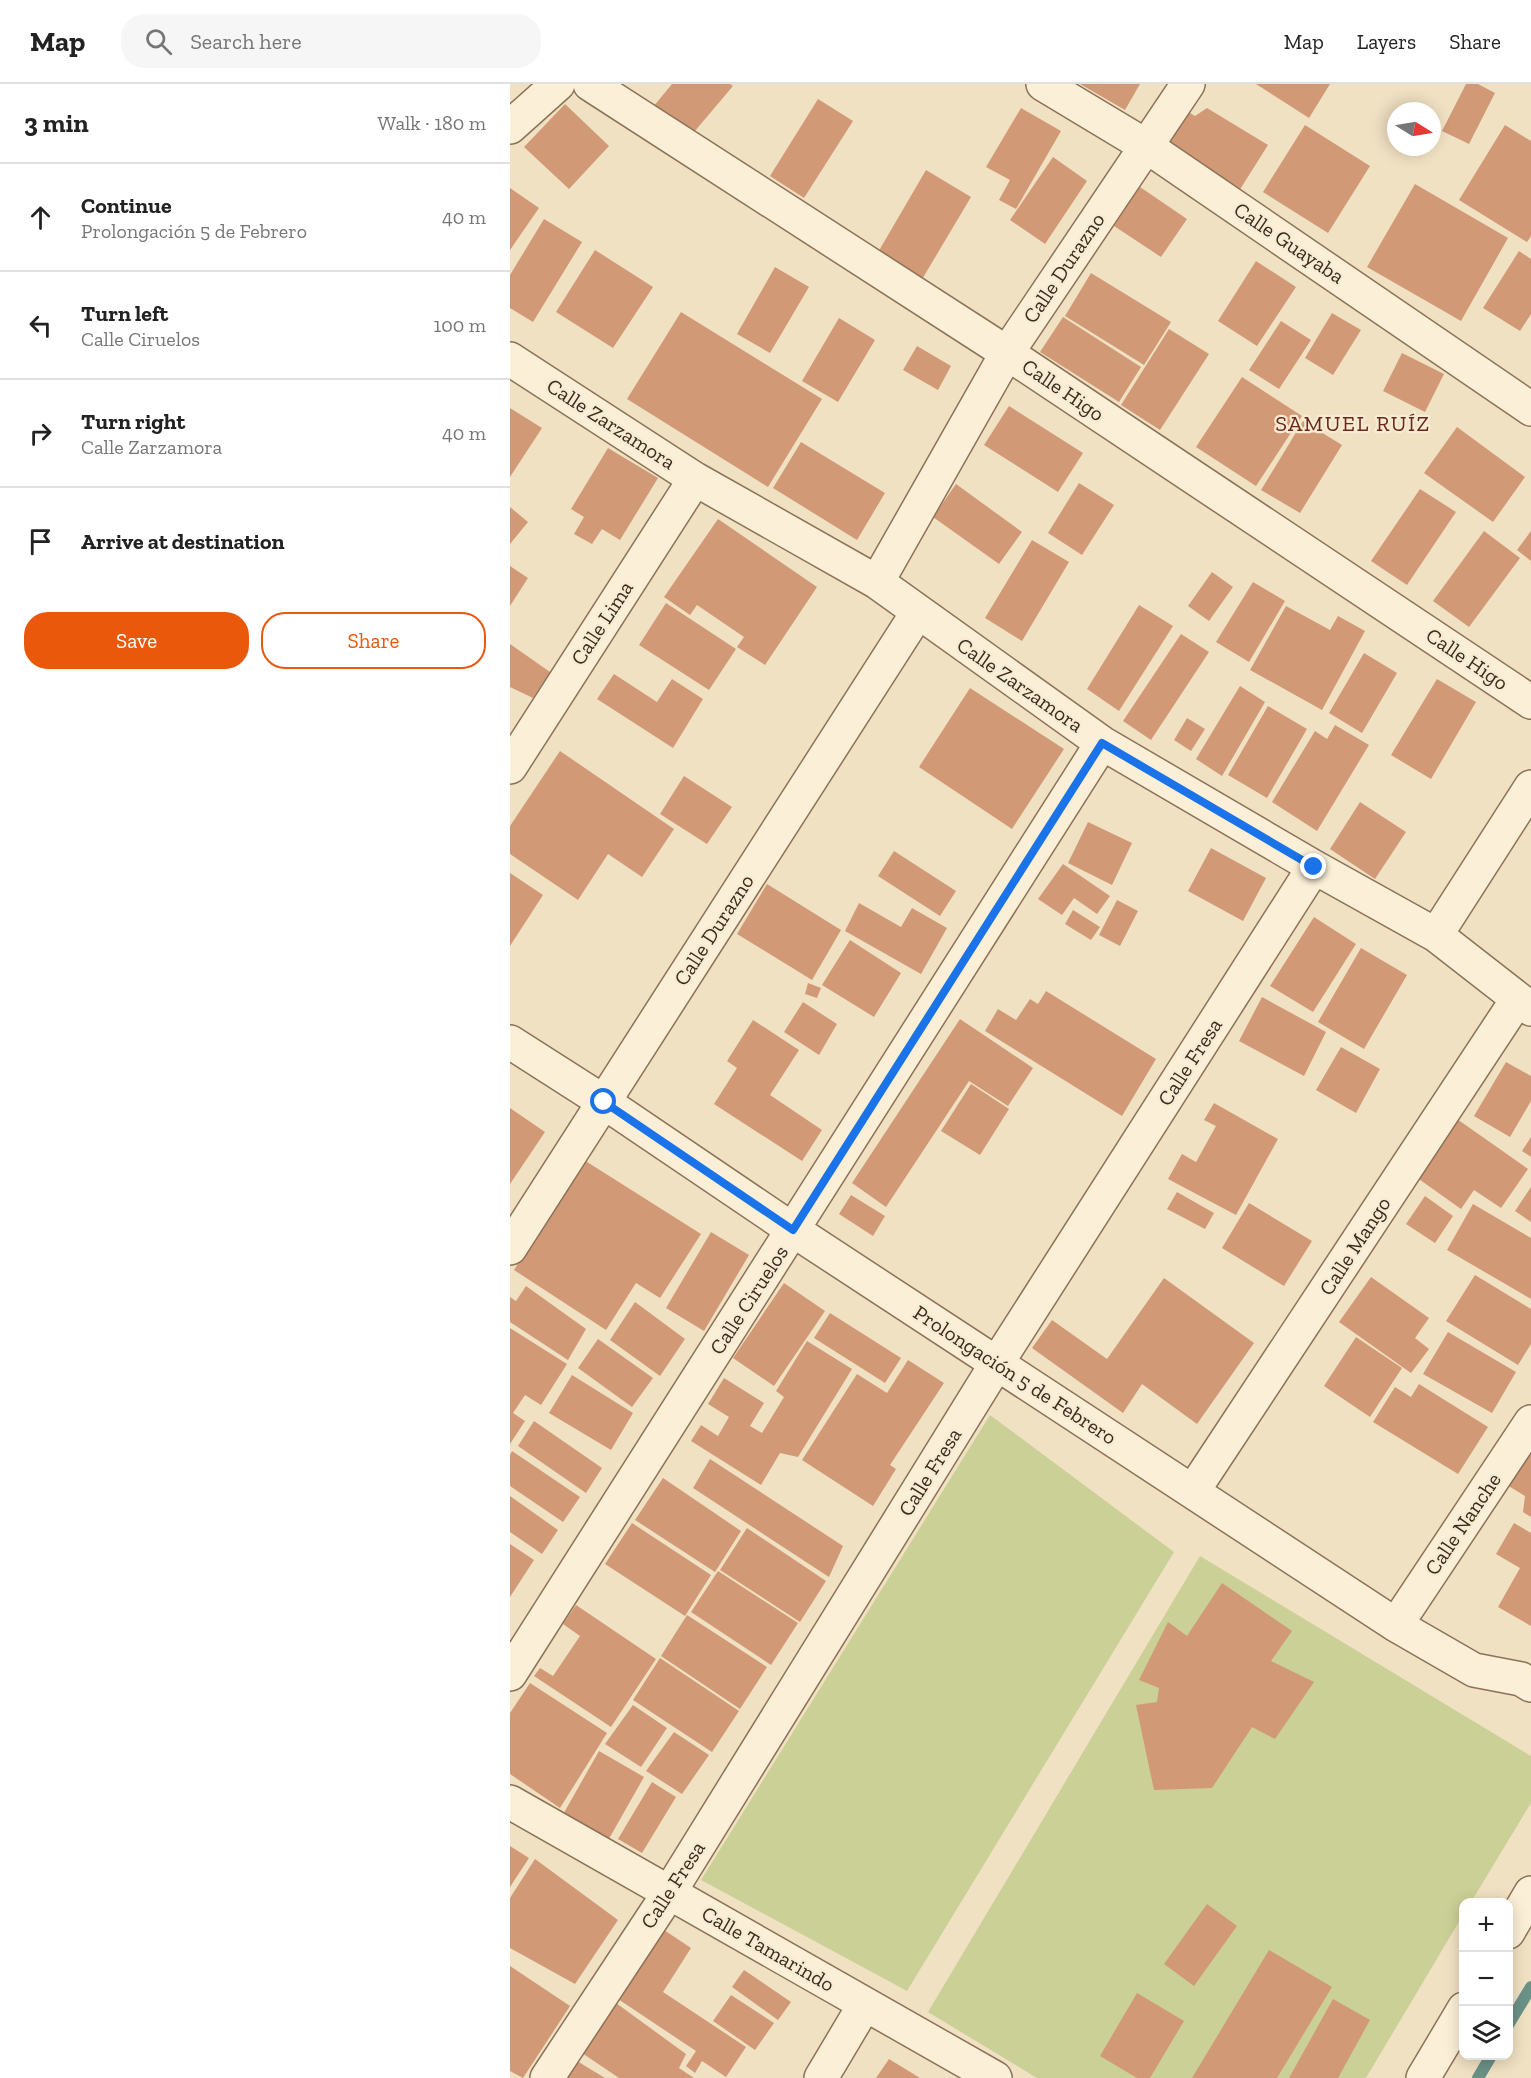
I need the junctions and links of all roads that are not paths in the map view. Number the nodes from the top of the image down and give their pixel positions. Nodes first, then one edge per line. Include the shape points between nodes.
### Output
1 (558, 84) edge
2 (590, 84) edge
3 (1042, 84) edge
4 (1188, 84) edge
5 (510, 127) edge
6 (1146, 146) junction
7 (1007, 353) junction
8 (510, 359) edge
9 (1531, 409) edge
10 (695, 479) junction
11 (877, 582) junction
12 (918, 612) junction
13 (1531, 702) edge
14 (1102, 743) junction
15 (510, 767) edge
16 (1531, 787) edge
17 (1314, 867) junction
18 (1436, 935) junction
19 (1524, 1005) edge
20 (510, 1042) edge
21 (604, 1102) junction
22 (793, 1230) junction
23 (510, 1248) edge
24 (997, 1363) junction
25 (1531, 1422) edge
26 (1193, 1491) junction
27 (1396, 1625) junction
28 (510, 1674) edge
29 (1531, 1685) edge
30 (510, 1802) edge
31 (669, 1893) junction
32 (1531, 1893) edge
33 (1513, 1925) edge
34 (865, 2004) junction
35 (1459, 2018) edge
36 (546, 2078) edge
37 (821, 2078) edge
38 (995, 2078) edge
39 (1424, 2078) edge

1 - 5 street
2 - 7 street, Calle Higo
3 - 6 street, Calle Guayaba
4 - 6 street, Calle Durazno
6 - 7 street, Calle Durazno
6 - 9 street, Calle Guayaba
7 - 11 street, Calle Durazno
7 - 13 street, Calle Higo
8 - 10 street, Calle Zarzamora
10 - 11 street, Calle Zarzamora
10 - 15 street, Calle Lima
11 - 12 street, Calle Zarzamora
12 - 14 street, Calle Zarzamora
12 - 21 street, Calle Durazno
14 - 17 street, Calle Zarzamora
14 - 22 street, Calle Ciruelos
16 - 18 street
17 - 18 street, Calle Zarzamora
17 - 24 street, Calle Fresa
18 - 19 street, Calle Zarzamora
19 - 26 street, Calle Mango
20 - 21 street, Prolongación 5 de Febrero
21 - 22 street, Prolongación 5 de Febrero
21 - 23 street, Calle Durazno
22 - 24 street, Prolongación 5 de Febrero
22 - 28 street, Calle Ciruelos
24 - 26 street, Prolongación 5 de Febrero
24 - 31 street, Calle Fresa
25 - 27 street, Calle Nanche
26 - 27 street, Prolongación 5 de Febrero
27 - 29 street, Prolongación 5 de Febrero via 1474,1670 1521,1679
30 - 31 street, Calle Tamarindo
31 - 34 street, Calle Tamarindo
31 - 36 street, Calle Fresa
32 - 33 street
34 - 37 street
34 - 38 street, Calle Tamarindo
35 - 39 street

